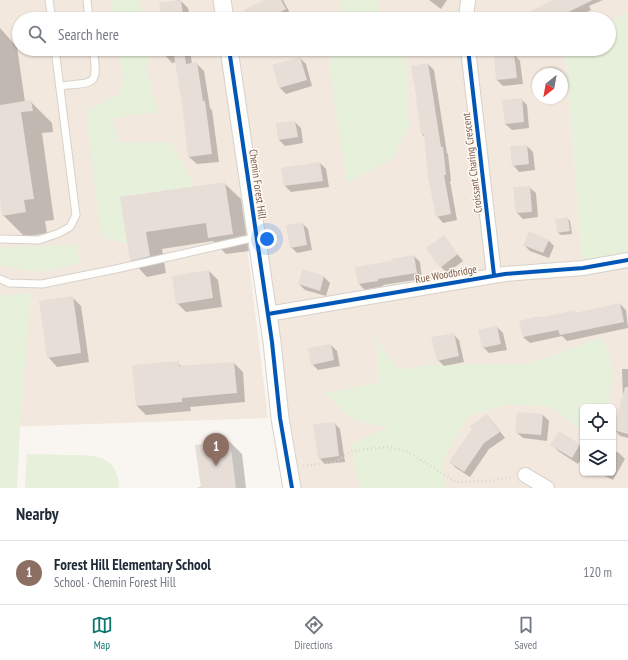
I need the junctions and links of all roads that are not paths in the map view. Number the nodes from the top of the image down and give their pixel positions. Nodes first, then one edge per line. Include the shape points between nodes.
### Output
1 (49, 0) edge
2 (87, 0) edge
3 (222, 0) edge
4 (468, 0) edge
5 (51, 12) edge
6 (88, 12) edge
7 (224, 12) edge
8 (467, 12) edge
9 (57, 56) edge
10 (94, 56) edge
11 (230, 56) edge
12 (469, 56) edge
13 (60, 86) junction
14 (257, 237) junction
15 (0, 239) edge
16 (628, 260) edge
17 (494, 275) junction
18 (0, 279) edge
19 (268, 314) junction
20 (525, 475) road end
21 (292, 488) edge
22 (547, 488) edge

1 - 5 lane
2 - 6 lane
3 - 7 street
4 - 8 street
9 - 13 lane
10 - 13 lane via 96,76 93,80 88,83
11 - 14 street, Chemin Forest Hill
12 - 17 street, Croissant Charing Crescent
13 - 15 lane via 76,216 70,227 39,240
14 - 18 lane via 42,284
14 - 19 street, Chemin Forest Hill
16 - 17 street, Rue Woodbridge via 583,268
17 - 19 street, Rue Woodbridge
19 - 21 street, Chemin Forest Hill via 280,418
20 - 22 street

